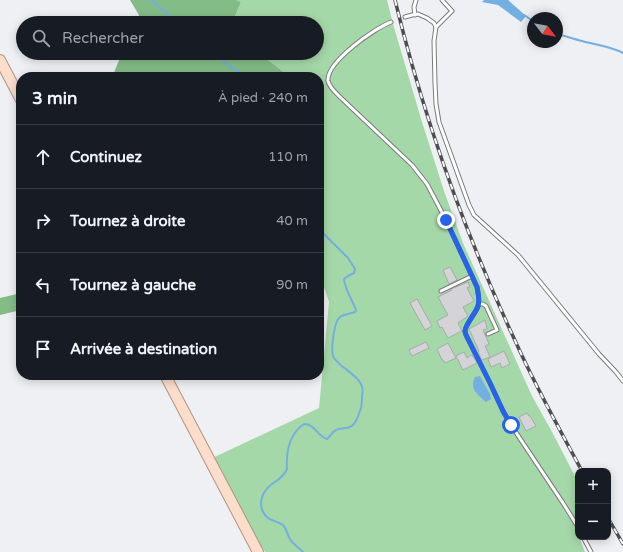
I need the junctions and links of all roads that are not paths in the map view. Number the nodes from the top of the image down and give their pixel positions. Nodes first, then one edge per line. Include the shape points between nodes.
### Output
1 (416, 0) edge
2 (442, 0) edge
3 (415, 14) junction
4 (405, 17) dead end
5 (391, 22) dead end
6 (436, 26) junction
7 (0, 60) edge
8 (16, 90) edge
9 (472, 276) junction
10 (440, 290) dead end
11 (479, 304) junction
12 (488, 334) dead end
13 (169, 380) edge
14 (623, 381) edge
15 (575, 522) edge
16 (585, 540) edge
17 (258, 552) edge
18 (591, 552) edge

1 - 3 lane
2 - 6 lane via 452,12
3 - 4 lane
3 - 6 lane via 427,18
5 - 9 lane via 363,39 337,62 332,68 328,82 427,184
6 - 14 lane via 435,83 439,122 469,206 474,215 518,255
7 - 8 main road
9 - 10 lane
9 - 11 lane via 477,287
11 - 12 lane via 486,306 497,330
11 - 15 lane via 466,325 467,337 511,425
13 - 17 main road
16 - 18 lane

